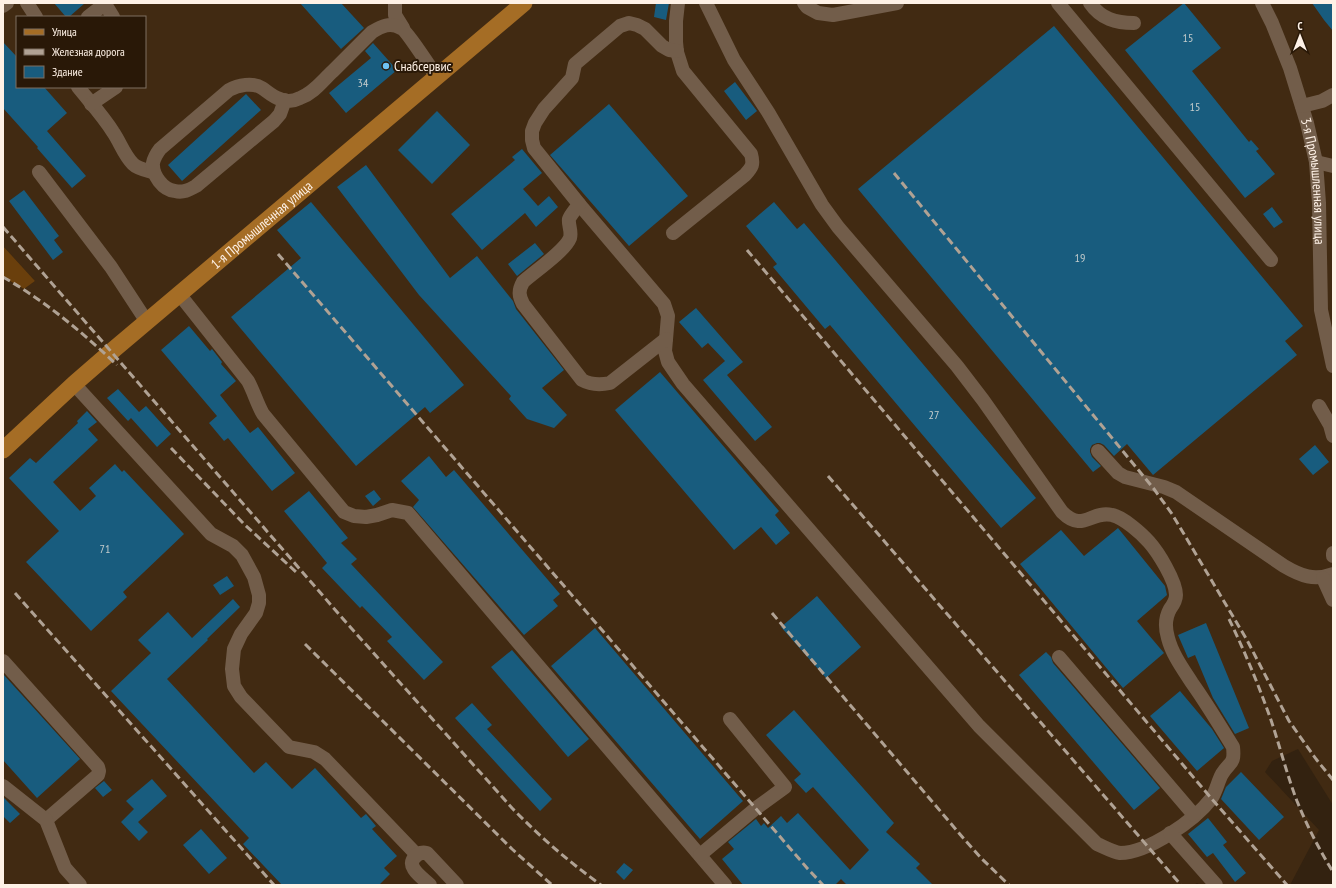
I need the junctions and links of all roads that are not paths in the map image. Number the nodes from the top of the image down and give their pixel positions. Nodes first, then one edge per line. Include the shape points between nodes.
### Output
1 (7, 3) edge
2 (27, 3) edge
3 (394, 3) edge
4 (524, 3) edge
5 (678, 3) edge
6 (706, 3) edge
7 (804, 3) edge
8 (897, 3) edge
9 (1058, 3) edge
10 (1090, 3) edge
11 (1262, 3) edge
12 (105, 4) edge
13 (3, 6) edge
14 (35, 16) edge
15 (89, 16) edge
16 (111, 16) edge
17 (1134, 23) dead end
18 (403, 28) junction
19 (677, 51) junction
20 (437, 77) junction
21 (79, 88) edge
22 (114, 88) edge
23 (1333, 95) edge
24 (284, 100) junction
25 (90, 104) junction
26 (1302, 106) junction
27 (1316, 162) junction
28 (1333, 166) edge
29 (39, 172) dead end
30 (153, 172) junction
31 (579, 204) junction
32 (673, 233) dead end
33 (1271, 260) dead end
34 (180, 295) junction
35 (147, 322) junction
36 (666, 339) junction
37 (1333, 366) edge
38 (74, 384) junction
39 (1319, 406) dead end
40 (1333, 436) edge
41 (3, 450) edge
42 (1098, 451) dead end
43 (1328, 576) edge
44 (1333, 600) edge
45 (1058, 657) dead end
46 (3, 661) edge
47 (730, 719) dead end
48 (3, 786) edge
49 (1194, 815) junction
50 (46, 820) junction
51 (1170, 833) junction
52 (416, 854) junction
53 (700, 856) junction
54 (80, 885) edge
55 (430, 885) edge
56 (457, 885) edge
57 (725, 885) edge
58 (1216, 885) edge

1 - 13 lane
2 - 14 lane
3 - 18 lane via 395,15
4 - 20 main road, 1-я Промышленная улица
5 - 19 lane
6 - 49 lane via 734,60 768,112 822,205 957,366 1062,512 1075,521 1103,514 1114,515 1136,529 1162,561 1176,596 1167,616 1166,626 1170,645 1184,672 1233,747 1232,763 1223,773 1211,798
7 - 8 lane via 818,13 833,15
9 - 33 lane
10 - 17 lane via 1104,18 1121,23
11 - 26 lane, 3-я Промышленная улица via 1290,68
12 - 15 lane
12 - 16 lane
18 - 20 lane
18 - 24 lane via 391,24 380,26 313,90 301,98
19 - 31 lane via 662,46 645,29 637,25 630,23 620,26 575,64 572,78 539,116 532,131 534,148
19 - 32 lane via 683,71 751,154 753,161 745,175
20 - 34 main road, 1-я Промышленная улица
21 - 25 lane
22 - 25 lane
23 - 26 lane
24 - 30 lane via 275,98 260,87 248,85 229,90 160,149 153,162
24 - 30 lane via 280,114 274,121 196,186 186,191 174,191 165,186
25 - 30 lane via 102,116 133,164
26 - 27 lane, 3-я Промышленная улица
27 - 28 lane
27 - 37 lane, 3-я Промышленная улица via 1321,310
29 - 35 lane via 111,267
31 - 36 lane via 664,304 668,316
31 - 36 lane via 570,217 570,237 564,247 523,282 519,296 524,304 582,380 589,384 610,383
34 - 35 main road, 1-я Промышленная улица
34 - 53 lane via 248,381 263,414 344,512 366,517 392,510 408,513
35 - 38 main road, 1-я Промышленная улица
36 - 51 lane via 665,351 668,362 683,384 979,726 1097,844 1120,853 1147,846
38 - 41 main road, 1-я Промышленная улица
38 - 52 lane via 211,534 233,546 242,555 254,577 259,603 256,613 241,634 233,655 234,686 241,697 289,747 314,752 325,759
39 - 40 lane
42 - 43 lane via 1118,474 1164,486 1176,492 1284,566 1311,578
43 - 44 lane
45 - 49 lane
46 - 50 lane via 98,767 98,775
47 - 53 lane via 785,787
48 - 50 lane
49 - 51 lane
50 - 54 lane via 65,868
51 - 58 lane
52 - 55 lane via 411,864 413,869
52 - 56 lane via 426,853
53 - 57 lane

